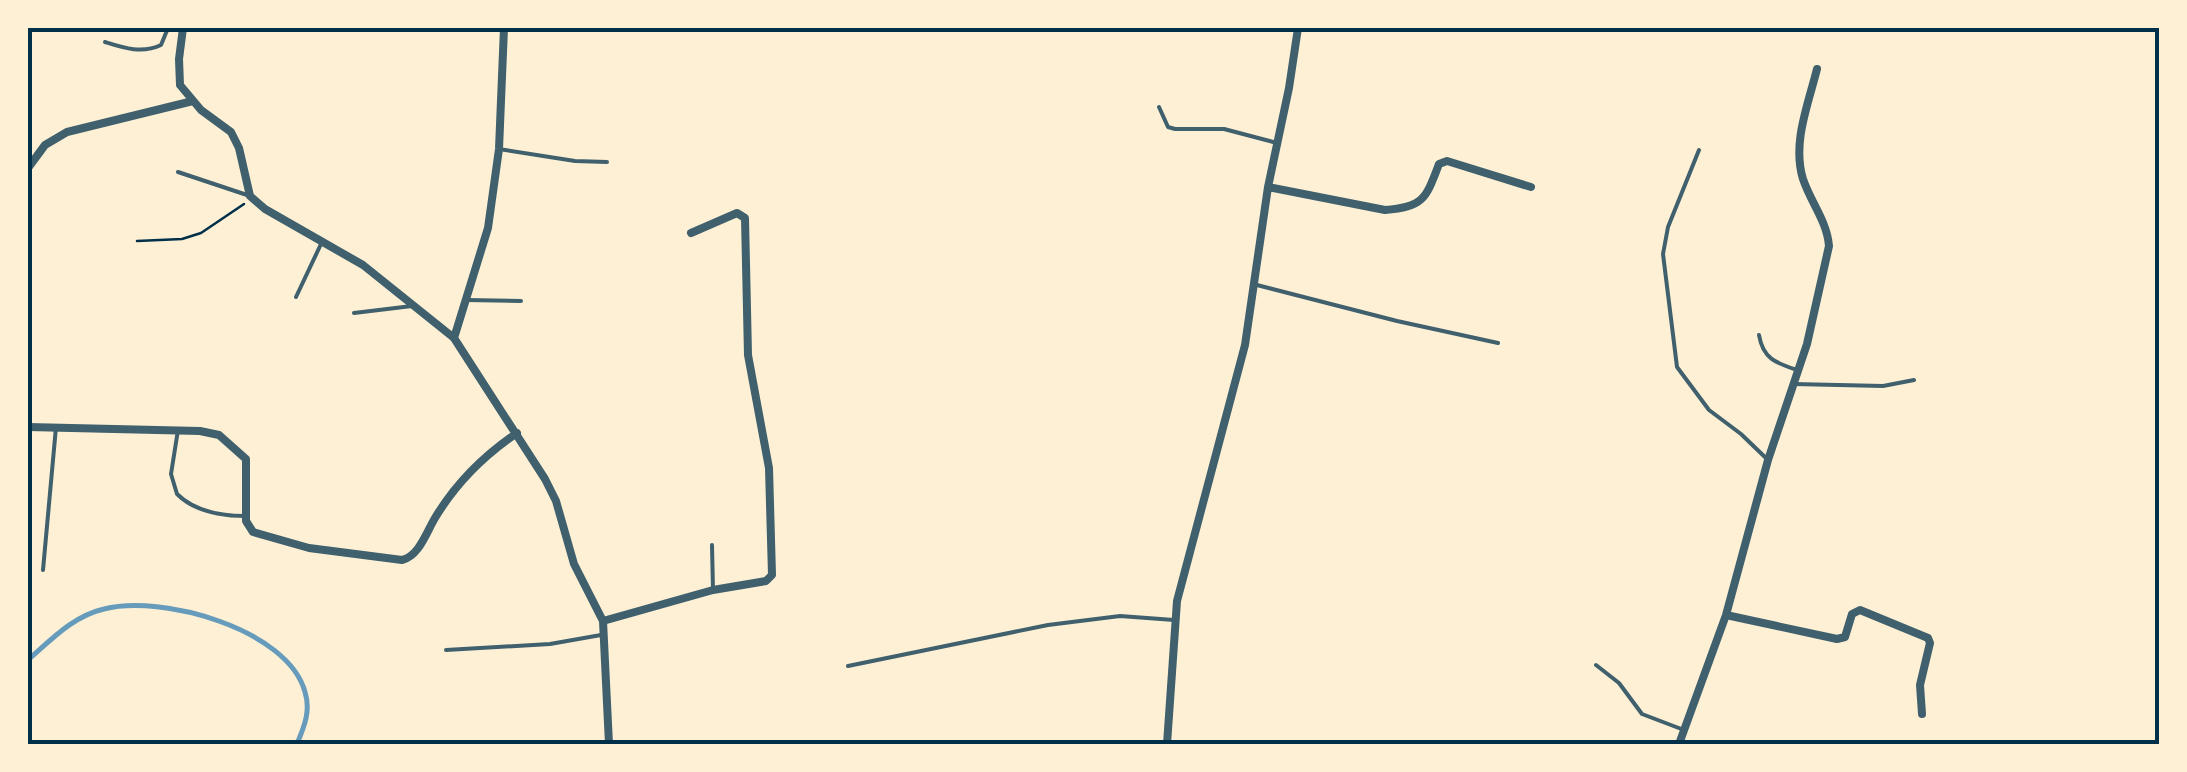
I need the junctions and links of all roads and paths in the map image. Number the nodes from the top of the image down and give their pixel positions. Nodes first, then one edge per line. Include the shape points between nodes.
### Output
1 (168, 28) edge
2 (184, 28) edge
3 (504, 28) edge
4 (1298, 28) edge
5 (2146, 28) edge
6 (2118, 30) dead end
7 (105, 42) dead end
8 (1817, 69) dead end
9 (193, 101) junction
10 (1159, 106) dead end
11 (1278, 143) junction
12 (499, 148) junction
13 (1699, 150) dead end
14 (607, 162) dead end
15 (28, 168) edge
16 (178, 172) dead end
17 (1268, 187) junction
18 (1531, 187) dead end
19 (252, 198) junction
20 (691, 233) dead end
21 (323, 240) junction
22 (137, 241) dead end
23 (1253, 284) junction
24 (296, 297) dead end
25 (466, 300) junction
26 (521, 301) dead end
27 (416, 306) junction
28 (354, 313) dead end
29 (1759, 334) dead end
30 (454, 338) junction
31 (1498, 343) dead end
32 (1798, 370) junction
33 (1914, 380) dead end
34 (1793, 384) junction
35 (56, 426) junction
36 (28, 427) edge
37 (178, 430) junction
38 (517, 433) junction
39 (1768, 460) junction
40 (246, 516) junction
41 (712, 545) dead end
42 (43, 570) dead end
43 (714, 590) junction
44 (1726, 616) junction
45 (1174, 620) junction
46 (602, 621) junction
47 (604, 634) junction
48 (446, 650) dead end
49 (1596, 665) dead end
50 (848, 666) dead end
51 (1922, 714) dead end
52 (1684, 730) junction
53 (609, 744) edge
54 (1166, 744) edge
55 (1679, 744) edge

1 - 7 lane via 161,45 151,49
2 - 9 street via 178,73
3 - 12 street
4 - 11 street
5 - 6 lane
8 - 32 street via 1798,150 1829,246
9 - 15 street via 67,132 44,145
9 - 19 street via 230,132
10 - 11 lane via 1174,129 1224,129
11 - 17 street
12 - 14 lane
12 - 25 street via 488,228
13 - 39 lane via 1663,254 1677,367 1709,410
16 - 19 lane
17 - 18 street via 1397,209 1422,201 1447,160
17 - 23 street
19 - 21 street
19 - 22 path via 182,240
20 - 43 street via 737,213 746,218 748,355 769,468 772,575 766,582
21 - 24 lane
21 - 27 street
23 - 31 lane
23 - 45 street
25 - 26 lane
25 - 30 street
27 - 28 lane
27 - 30 street
29 - 32 lane via 1765,355
30 - 38 street
32 - 34 street
33 - 34 lane
34 - 39 street
35 - 36 street
35 - 37 street
35 - 42 lane
37 - 40 street via 218,435 240,452 248,468
37 - 40 lane via 176,494 210,512
38 - 40 street via 472,469 409,559 277,542 253,532
38 - 46 street via 556,501 574,564
39 - 44 street
41 - 43 lane
43 - 46 street
44 - 51 street via 1837,639 1845,637 1852,614 1860,610 1928,638
44 - 52 street
45 - 50 lane via 1120,616 1048,624
45 - 54 street
46 - 47 street
47 - 48 lane
47 - 53 street
49 - 52 lane via 1642,714
52 - 55 street

